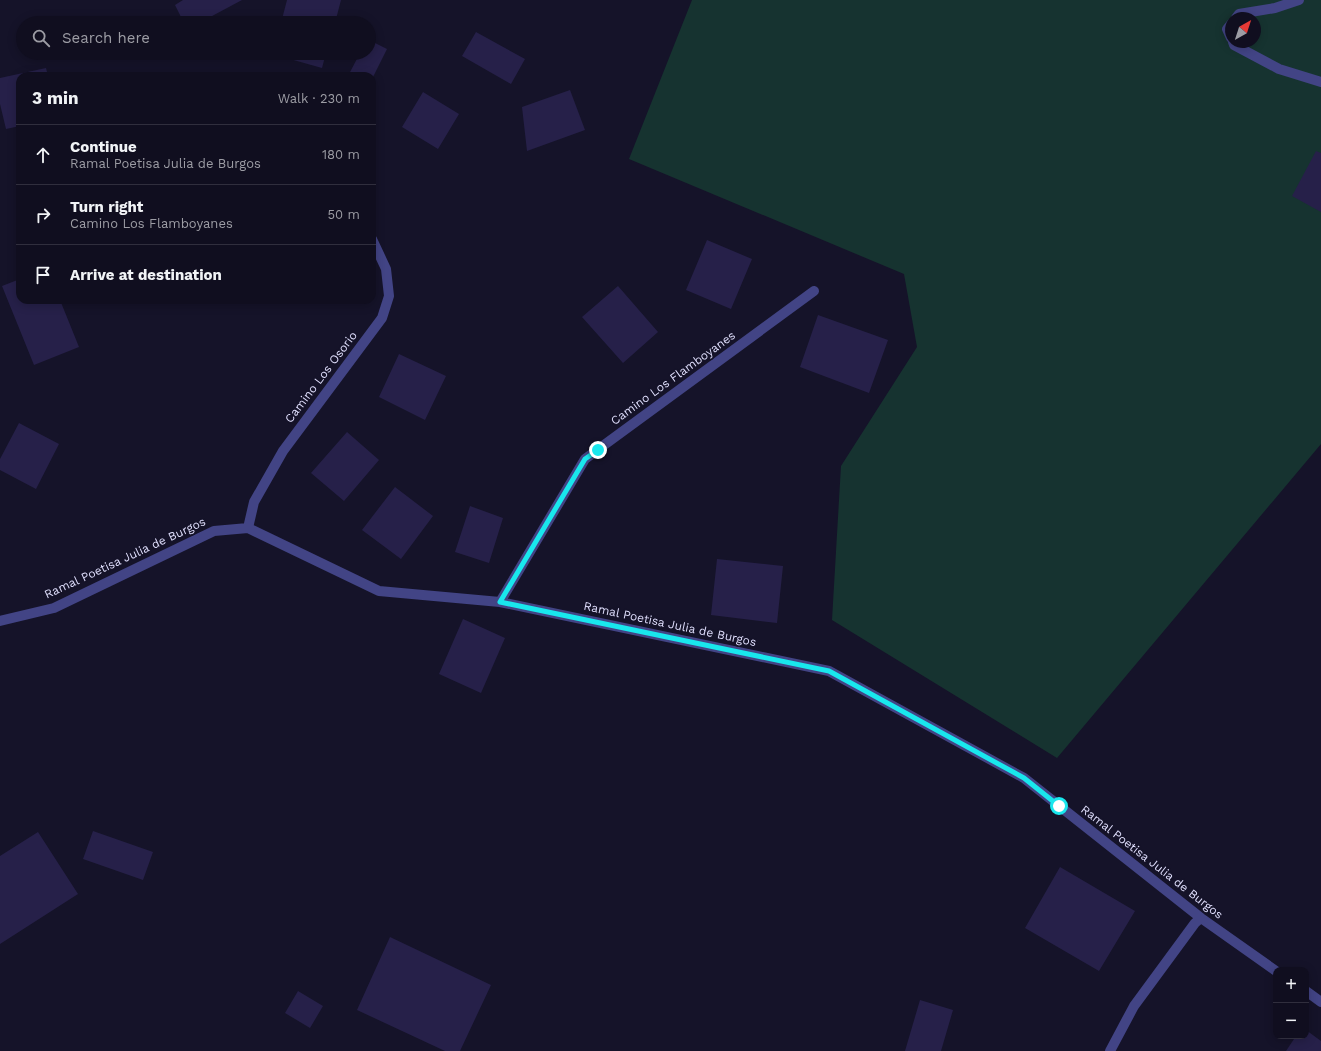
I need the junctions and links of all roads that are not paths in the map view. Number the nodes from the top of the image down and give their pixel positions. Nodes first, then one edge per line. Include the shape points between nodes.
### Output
1 (1299, 0) edge
2 (1251, 12) edge
3 (1240, 48) edge
4 (1321, 82) edge
5 (376, 248) edge
6 (814, 291) dead end
7 (248, 528) junction
8 (500, 602) junction
9 (0, 621) edge
10 (1201, 918) junction
11 (1273, 969) edge
12 (1309, 993) edge
13 (1321, 1002) edge
14 (1110, 1051) edge

1 - 2 street
3 - 4 street via 1279,69
5 - 7 street, Camino Los Osorio via 386,269 389,296 382,318 283,451 254,502
6 - 8 street, Camino Los Flamboyanes via 585,459
7 - 8 street, Ramal Poetisa Julia de Burgos via 379,591
7 - 9 street, Ramal Poetisa Julia de Burgos via 214,531 54,608
8 - 10 street, Ramal Poetisa Julia de Burgos via 829,671 1024,778
10 - 11 street, Ramal Poetisa Julia de Burgos
10 - 14 street via 1134,1006
12 - 13 street

